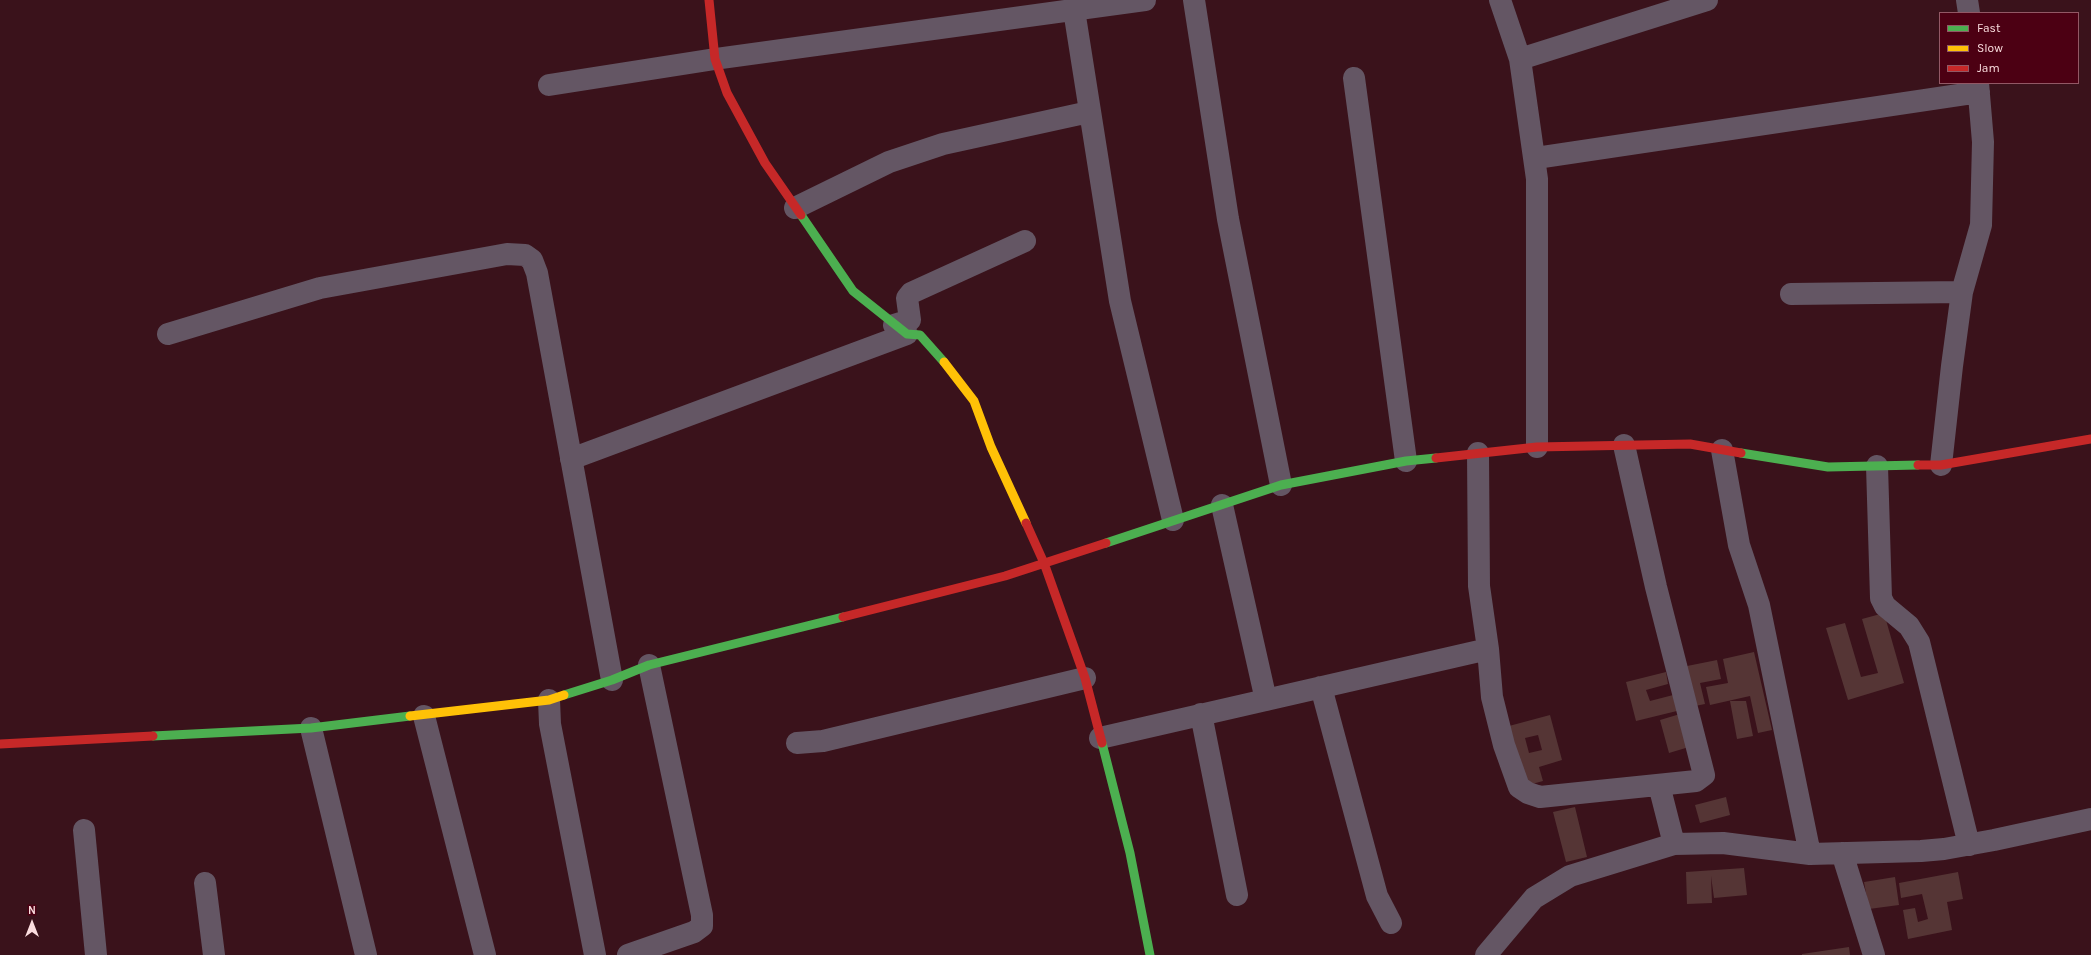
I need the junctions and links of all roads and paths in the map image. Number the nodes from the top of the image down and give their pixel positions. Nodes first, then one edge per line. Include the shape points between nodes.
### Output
1 (709, 0) edge
2 (1145, 0) edge
3 (1194, 0) edge
4 (1500, 0) edge
5 (1708, 0) edge
6 (1967, 0) edge
7 (1074, 10) junction
8 (1969, 12) edge
9 (716, 59) junction
10 (1520, 59) junction
11 (1354, 78) dead end
12 (549, 85) dead end
13 (1979, 87) edge
14 (1089, 112) junction
15 (1536, 158) junction
16 (795, 208) junction
17 (1025, 240) dead end
18 (1962, 292) junction
19 (1791, 294) dead end
20 (900, 330) junction
21 (168, 334) dead end
22 (2091, 439) edge
23 (1624, 445) junction
24 (1537, 447) junction
25 (1722, 450) junction
26 (1478, 453) junction
27 (571, 459) junction
28 (1406, 461) junction
29 (1942, 465) junction
30 (1876, 466) junction
31 (1281, 485) junction
32 (1222, 505) junction
33 (1173, 520) junction
34 (1044, 563) junction
35 (1488, 649) junction
36 (649, 665) junction
37 (1085, 678) junction
38 (612, 680) junction
39 (1321, 687) junction
40 (549, 700) junction
41 (1266, 700) junction
42 (1201, 714) junction
43 (424, 716) junction
44 (312, 728) junction
45 (1100, 738) junction
46 (797, 743) dead end
47 (0, 744) edge
48 (1659, 785) junction
49 (2091, 819) edge
50 (84, 830) dead end
51 (1674, 844) junction
52 (1969, 844) junction
53 (1842, 853) junction
54 (1810, 854) junction
55 (205, 883) dead end
56 (1237, 895) dead end
57 (1391, 923) dead end
58 (96, 955) edge
59 (214, 955) edge
60 (366, 955) edge
61 (485, 955) edge
62 (595, 955) edge
63 (628, 955) edge
64 (1150, 955) edge
65 (1486, 955) edge
66 (1874, 955) edge

1 - 9 street
2 - 7 street
3 - 31 street via 1228,219
4 - 10 street
5 - 10 street
6 - 8 street
7 - 9 street
7 - 14 street
9 - 12 street
9 - 16 street via 727,93 765,163
10 - 15 street
11 - 28 street
13 - 15 street
13 - 18 street via 1983,142 1981,225
14 - 16 street via 943,144 889,162
14 - 33 street via 1120,301
15 - 24 street
16 - 20 street via 854,291
17 - 20 street via 911,293 907,298 910,320
18 - 19 street
18 - 29 street
20 - 27 street
20 - 34 street via 920,335 927,341 974,401 991,447
21 - 27 street via 320,288 507,254 525,255 532,260 537,273
22 - 29 street
23 - 24 street
23 - 25 street via 1690,444
23 - 48 street via 1656,587 1704,775 1696,781
24 - 26 street
25 - 30 street via 1828,467
25 - 54 street via 1739,545 1760,605
26 - 28 street
26 - 35 street via 1480,586
27 - 38 street
28 - 31 street
29 - 30 street
30 - 52 street via 1881,598 1885,606 1909,626 1919,642
31 - 32 street
32 - 33 street
32 - 41 street
33 - 34 street
34 - 36 street via 1005,576
34 - 37 street
35 - 39 street
35 - 48 street via 1492,697 1504,745 1519,787 1540,797
36 - 38 street
36 - 63 street via 702,915 702,926 694,932
37 - 45 street
37 - 46 street via 823,741
38 - 40 street
39 - 41 street
39 - 57 street via 1377,896
40 - 43 street
40 - 62 street via 552,731
41 - 42 street
42 - 45 street
42 - 56 street
43 - 44 street
43 - 61 street
44 - 47 street
44 - 60 street
45 - 64 street via 1130,853
48 - 51 street
49 - 52 street
50 - 58 street
51 - 54 street via 1723,843
51 - 65 street via 1570,876 1534,898
52 - 53 street via 1921,851
53 - 54 street
53 - 66 street
55 - 59 street

